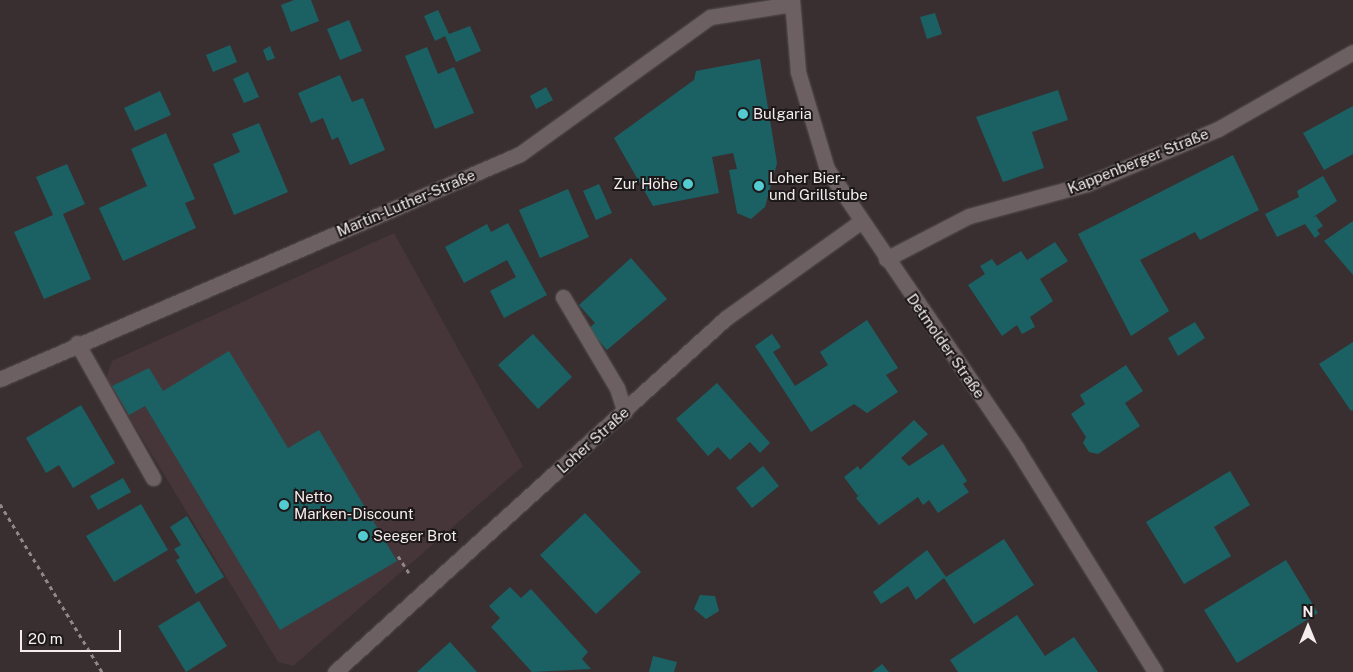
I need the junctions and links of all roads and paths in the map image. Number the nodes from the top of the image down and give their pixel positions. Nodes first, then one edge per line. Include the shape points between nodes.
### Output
1 (792, 2) edge
2 (1353, 52) edge
3 (860, 222) junction
4 (886, 259) junction
5 (562, 297) dead end
6 (77, 344) junction
7 (0, 379) edge
8 (625, 412) junction
9 (153, 478) dead end
10 (0, 504) edge
11 (398, 556) dead end
12 (410, 576) dead end
13 (102, 672) edge
14 (335, 672) edge
15 (1155, 672) edge

1 - 3 street, Detmolder Straße via 798,72 809,114 827,169
1 - 6 street, Martin-Luther-Straße via 710,16 520,154
2 - 4 street, Kappenberger Straße via 1218,129 1087,184 969,216
3 - 4 street, Detmolder Straße
3 - 8 street, Loher Straße via 726,318
4 - 15 street, Detmolder Straße via 1017,449
5 - 8 street via 617,388
6 - 7 street, Martin-Luther-Straße
6 - 9 street
8 - 14 street, Loher Straße
10 - 13 path
11 - 12 path

